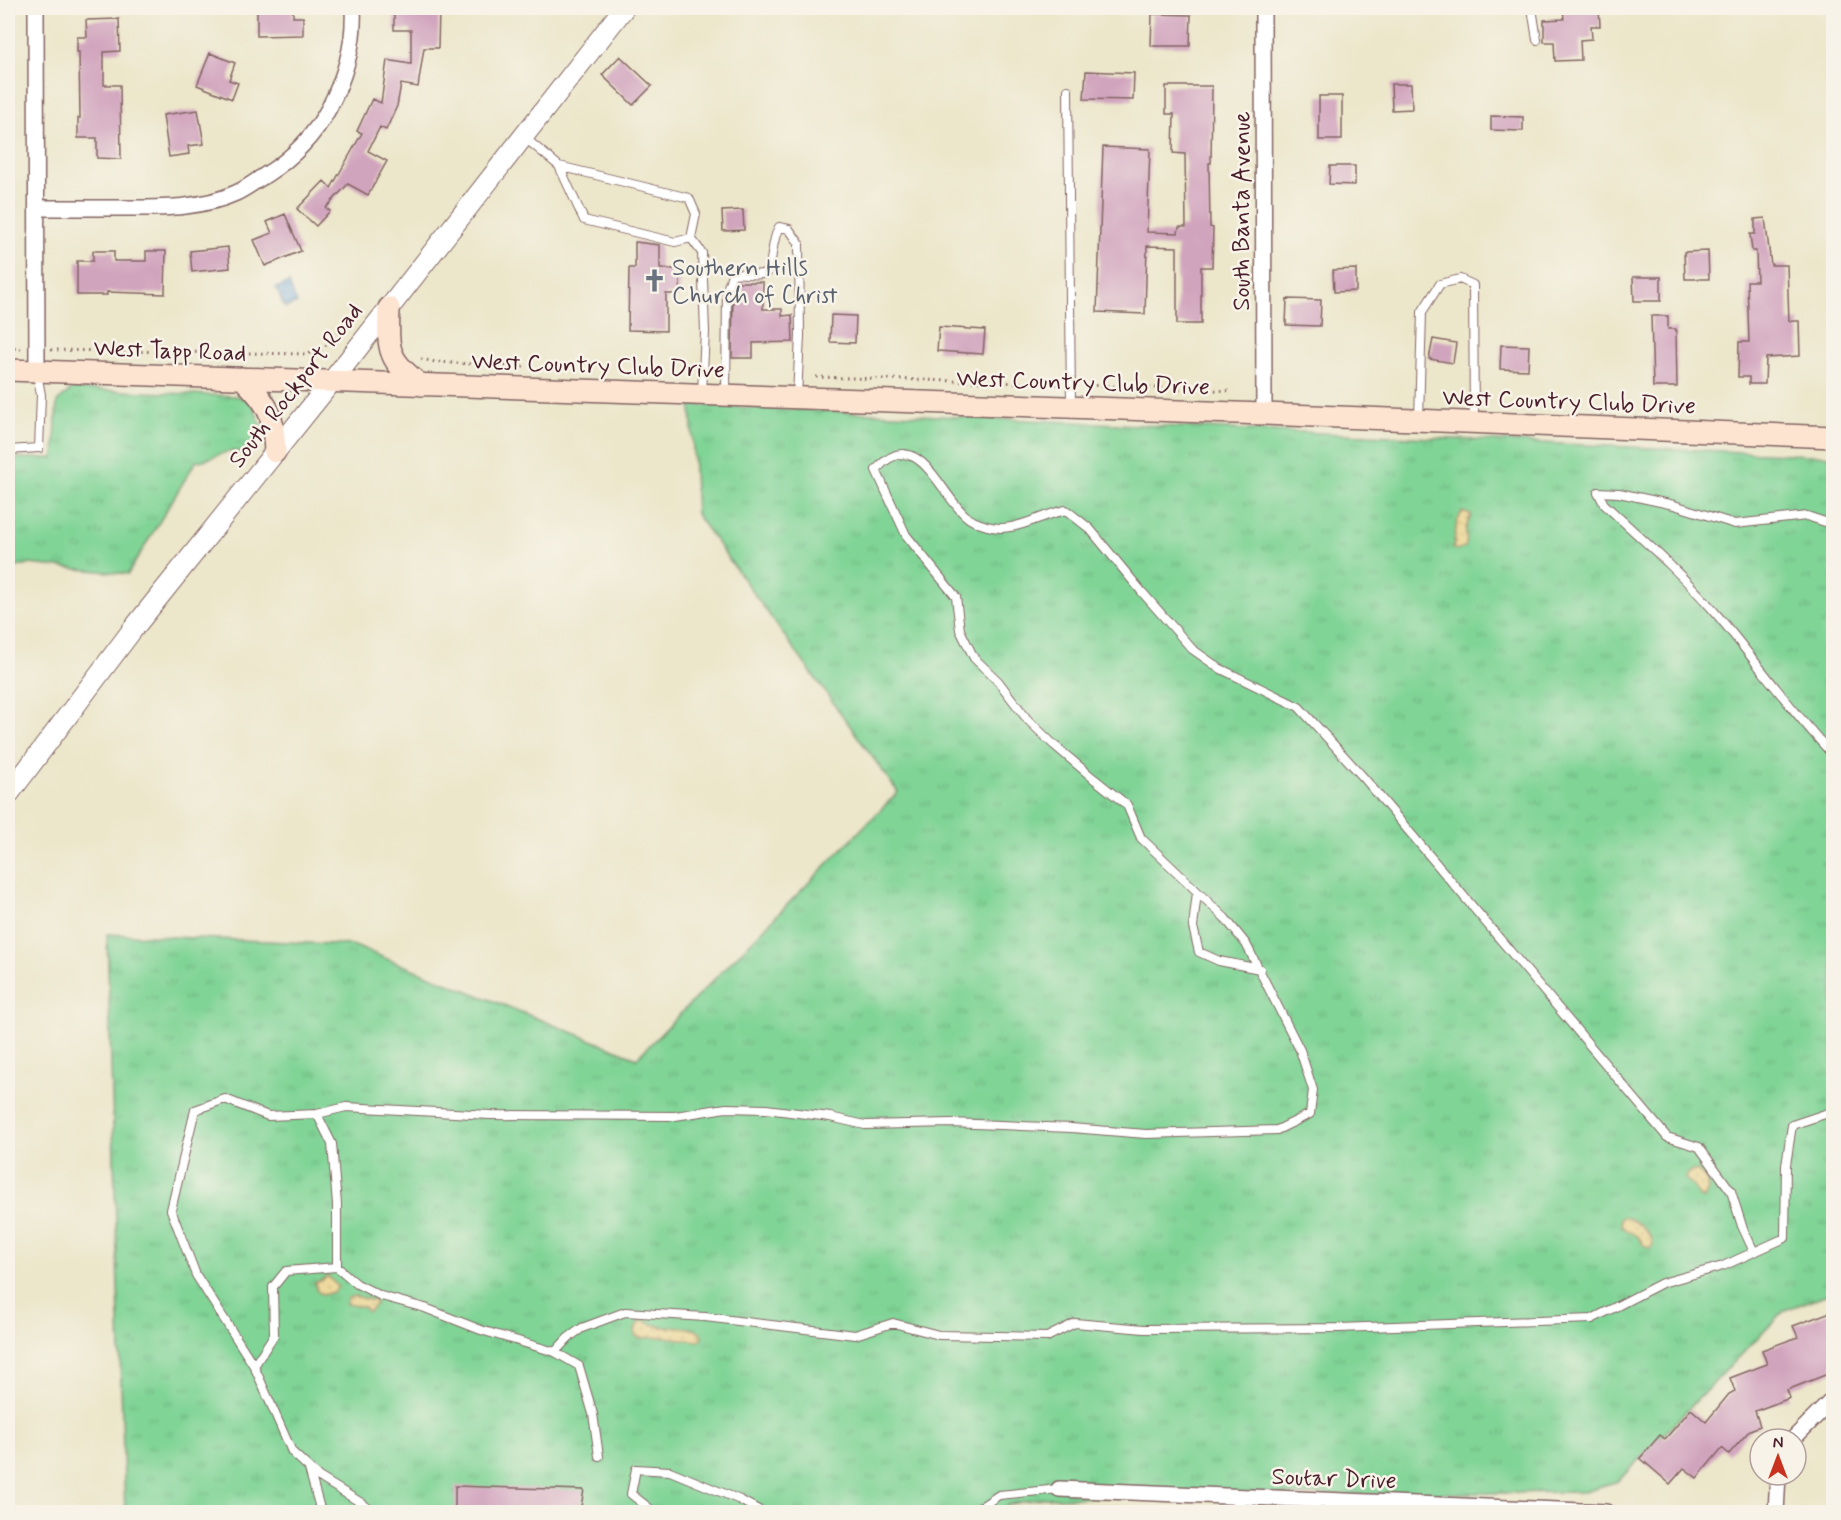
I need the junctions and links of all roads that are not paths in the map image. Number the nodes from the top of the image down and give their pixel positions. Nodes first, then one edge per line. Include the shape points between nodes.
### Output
1 (36, 8) edge
2 (353, 8) edge
3 (624, 8) edge
4 (1263, 8) edge
5 (1532, 8) edge
6 (1537, 40) dead end
7 (1068, 90) dead end
8 (523, 136) junction
9 (559, 166) junction
10 (37, 208) junction
11 (692, 238) junction
12 (389, 308) junction
13 (8, 370) edge
14 (37, 372) junction
15 (242, 378) junction
16 (332, 381) junction
17 (421, 385) junction
18 (702, 394) junction
19 (726, 395) junction
20 (797, 398) junction
21 (1070, 407) junction
22 (1264, 414) junction
23 (1419, 420) junction
24 (1474, 423) junction
25 (1833, 437) edge
26 (8, 450) edge
27 (275, 452) junction
28 (1833, 525) edge
29 (1833, 756) edge
30 (8, 795) edge
31 (1197, 892) junction
32 (1260, 969) junction
33 (1833, 1111) edge
34 (317, 1114) junction
35 (1754, 1252) junction
36 (337, 1267) junction
37 (555, 1352) junction
38 (254, 1366) junction
39 (1833, 1398) edge
40 (1804, 1427) edge
41 (599, 1456) dead end
42 (309, 1468) junction
43 (1777, 1487) edge
44 (1059, 1489) joint
45 (988, 1503) junction
46 (321, 1512) edge
47 (372, 1512) edge
48 (654, 1512) edge
49 (762, 1512) edge
50 (973, 1512) edge
51 (987, 1512) edge
52 (1606, 1512) edge
53 (1776, 1512) edge

1 - 10 street
2 - 10 street via 352,43 345,71 322,120 286,161 253,183 208,202 184,206
3 - 8 street, South Rockport Road
4 - 22 street, South Banta Avenue
5 - 6 lane
7 - 21 lane
8 - 9 lane
8 - 12 street, South Rockport Road
9 - 11 lane via 584,220 675,242
9 - 11 lane via 689,198 696,214
10 - 14 street
11 - 18 lane via 702,253
12 - 16 street, South Rockport Road
12 - 17 main road via 390,352 404,372
13 - 14 main road, West Tapp Road
14 - 15 main road, West Tapp Road
14 - 26 lane via 41,395 39,448
15 - 16 main road, West Tapp Road
15 - 27 main road via 268,406 274,425
16 - 17 main road, West Country Club Drive
16 - 27 street, South Rockport Road
17 - 18 main road, West Country Club Drive
18 - 19 main road, West Country Club Drive
19 - 20 main road, West Country Club Drive
19 - 20 lane via 727,290 732,274 767,273 773,238 779,227 789,229 799,243
20 - 21 main road, West Country Club Drive
21 - 22 main road, West Country Club Drive
22 - 23 main road, West Country Club Drive
23 - 24 main road, West Country Club Drive
23 - 24 lane via 1422,312 1440,284 1460,279 1473,285
24 - 25 main road, West Country Club Drive
27 - 30 street, South Rockport Road via 133,629
28 - 29 lane via 1807,516 1736,524 1674,505 1598,492 1604,504 1713,610
31 - 32 lane via 1225,918
31 - 32 lane via 1193,927 1199,952 1219,961
31 - 35 lane via 1141,838 1127,805 1028,719 974,658 960,630 956,597 906,535 886,496 876,470 887,458 908,454 927,466 967,518 988,526 1011,529 1048,513 1066,510 1090,529 1192,649 1219,668 1299,707 1364,778 1667,1137 1699,1147 1731,1191
32 - 34 lane via 1300,1050 1313,1090 1310,1114 1277,1131 1146,1134 950,1123 866,1125 766,1109 726,1108 675,1116 502,1115 345,1107
33 - 35 lane via 1792,1125 1786,1165 1785,1238
34 - 36 lane via 332,1144
34 - 38 lane via 268,1116 225,1099 195,1110 171,1210 196,1275
35 - 37 lane via 1723,1266 1662,1283 1592,1319 1339,1329 1144,1329 1075,1323 1047,1337 939,1335 893,1323 855,1335 625,1312 582,1329
36 - 37 lane via 357,1284 381,1296
36 - 38 lane via 286,1271 273,1287 274,1335
37 - 41 lane via 579,1366
38 - 42 lane via 292,1452
39 - 40 street
42 - 46 lane
42 - 47 lane
43 - 53 street
44 - 45 lane via 999,1495
44 - 52 street, Soutar Drive
45 - 50 lane
45 - 51 lane
48 - 49 lane via 631,1494 636,1469 670,1471

